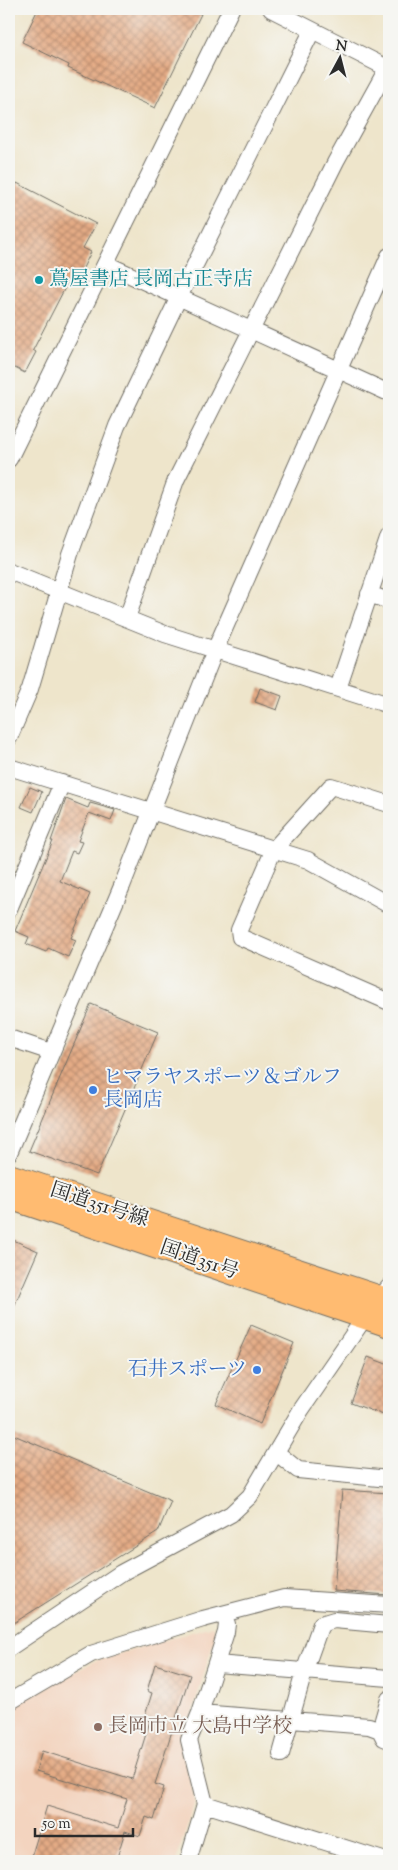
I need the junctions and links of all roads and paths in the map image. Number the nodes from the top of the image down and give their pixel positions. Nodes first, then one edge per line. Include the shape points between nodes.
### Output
1 (230, 9) edge
2 (271, 9) edge
3 (312, 31) junction
4 (389, 67) edge
5 (389, 256) edge
6 (106, 264) junction
7 (178, 298) junction
8 (252, 331) junction
9 (338, 370) junction
10 (389, 393) edge
11 (9, 459) edge
12 (389, 536) edge
13 (9, 570) edge
14 (58, 591) junction
15 (369, 594) junction
16 (389, 601) edge
17 (127, 618) junction
18 (215, 650) junction
19 (338, 688) junction
20 (389, 705) edge
21 (9, 738) edge
22 (9, 768) edge
23 (62, 784) junction
24 (389, 804) edge
25 (152, 812) junction
26 (274, 849) junction
27 (389, 905) edge
28 (9, 909) edge
29 (389, 1002) edge
30 (9, 1038) edge
31 (51, 1052) junction
32 (9, 1152) edge
33 (9, 1176) edge
34 (9, 1197) edge
35 (386, 1296) edge
36 (365, 1317) junction
37 (389, 1325) edge
38 (277, 1453) junction
39 (389, 1479) edge
40 (389, 1605) edge
41 (224, 1615) junction
42 (389, 1625) edge
43 (9, 1648) edge
44 (217, 1664) junction
45 (304, 1672) junction
46 (389, 1678) edge
47 (389, 1699) edge
48 (9, 1702) edge
49 (200, 1713) junction
50 (290, 1720) junction
51 (385, 1736) edge
52 (281, 1754) dead end
53 (205, 1804) junction
54 (188, 1861) edge
55 (386, 1861) edge

1 - 6 street
2 - 3 street
3 - 4 street
3 - 7 street
4 - 8 street via 336,161
5 - 9 street
6 - 7 street
6 - 11 street
7 - 8 street
7 - 14 street via 117,426
8 - 9 street
8 - 17 street via 176,480
9 - 10 street
9 - 18 street
12 - 15 street
13 - 14 street
14 - 17 street
14 - 21 street via 30,689
15 - 16 street
15 - 19 street
17 - 18 street
18 - 19 street
18 - 25 street
19 - 20 street
22 - 23 street
23 - 25 street
23 - 28 street
24 - 26 street via 331,786
25 - 26 street
25 - 31 street
26 - 27 street via 308,860
26 - 29 street via 238,930 240,938
30 - 31 street
31 - 32 street
33 - 35 highway, 国道351号線
34 - 36 highway, 国道351号
35 - 36 street
36 - 37 highway, 国道351号
36 - 38 street via 301,1410
38 - 39 street via 298,1470
38 - 43 street via 250,1496 231,1514 121,1574
40 - 41 street via 284,1598
41 - 44 street via 226,1632
41 - 48 street via 91,1654
42 - 45 street via 334,1620 321,1624
44 - 45 street
44 - 49 street
45 - 46 street
45 - 50 street
47 - 51 street
49 - 50 street
49 - 53 street via 189,1740
50 - 51 street via 368,1726
50 - 52 street
53 - 54 street
53 - 55 street

